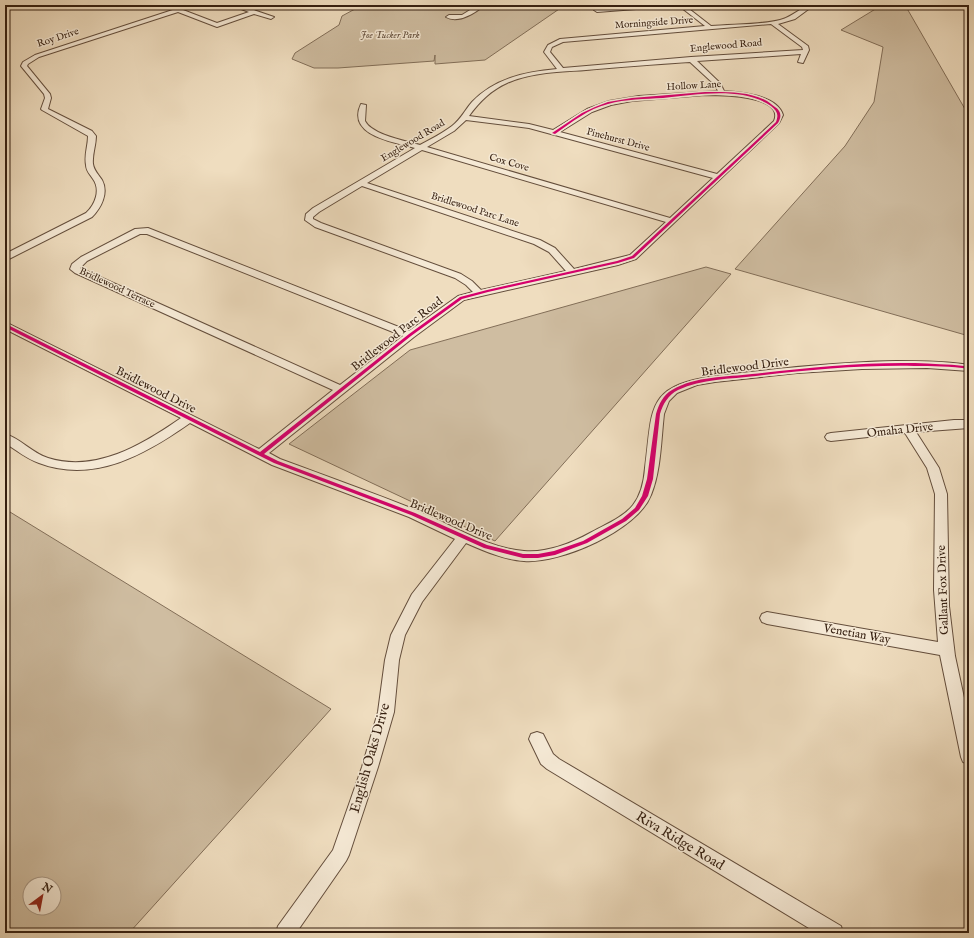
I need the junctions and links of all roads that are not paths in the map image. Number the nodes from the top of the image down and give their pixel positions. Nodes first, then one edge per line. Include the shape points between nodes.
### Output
1 (193, 5) edge
2 (234, 5) edge
3 (482, 5) edge
4 (662, 5) edge
5 (681, 5) edge
6 (811, 5) edge
7 (178, 10) junction
8 (597, 10) dead end
9 (254, 12) junction
10 (271, 17) dead end
11 (449, 17) dead end
12 (773, 23) junction
13 (710, 28) junction
14 (805, 52) junction
15 (691, 59) junction
16 (801, 62) dead end
17 (561, 70) junction
18 (722, 93) junction
19 (363, 105) dead end
20 (464, 118) junction
21 (554, 133) junction
22 (423, 148) junction
23 (719, 177) junction
24 (362, 184) junction
25 (672, 221) junction
26 (5, 258) edge
27 (572, 272) junction
28 (479, 293) junction
29 (5, 325) edge
30 (410, 335) junction
31 (969, 368) edge
32 (342, 390) junction
33 (189, 418) junction
34 (969, 424) edge
35 (908, 429) junction
36 (831, 437) dead end
37 (5, 438) edge
38 (260, 454) junction
39 (463, 538) junction
40 (767, 618) dead end
41 (947, 650) junction
42 (537, 739) dead end
43 (969, 757) edge
44 (285, 933) edge
45 (834, 933) edge

1 - 7 street, Roy Drive
2 - 9 street
3 - 11 street via 463,17
4 - 8 street
5 - 13 street
6 - 12 street, Morningside Drive via 790,20
7 - 9 street via 217,25
7 - 26 street, Roy Drive via 37,56 25,64 25,68 47,94 45,111 92,136 90,169 100,183 100,191 96,207 89,215
9 - 10 street
12 - 13 street, Morningside Drive
12 - 14 street, Englewood Road via 804,45
13 - 17 street, Morningside Drive via 562,40 550,46 547,52
14 - 15 street, Englewood Road
14 - 16 street
15 - 17 street, Englewood Road
15 - 18 street via 718,84
17 - 20 street, Englewood Road via 530,73 503,81 475,103
18 - 21 street, Hollow Lane via 613,102 589,111
18 - 23 street, Hollow Lane via 739,94 764,101 780,115 777,122
19 - 22 street, Cox Cove via 360,119 368,129 380,136
20 - 21 street, Pinehurst Drive via 517,124
20 - 22 street, Englewood Road
21 - 23 street, Pinehurst Drive
22 - 24 street, Englewood Road
22 - 25 street, Cox Cove
23 - 25 street, Hollow Lane
24 - 27 street, Bridlewood Parc Lane via 537,242 552,250
24 - 28 street, Englewood Road via 311,214 309,220 451,274 469,283
25 - 27 street, Bridlewood Parc Road via 633,256
27 - 28 street, Bridlewood Parc Road
28 - 30 street, Bridlewood Parc Road via 451,304
29 - 33 street, Bridlewood Drive
30 - 32 street, Bridlewood Parc Road
30 - 32 street, Bridlewood Terrace via 148,231 138,231 75,266 78,271
31 - 39 street, Bridlewood Drive via 911,364 832,367 729,378 683,387 671,392 661,405 647,490 637,509 624,520 585,542 538,556 523,556 486,547
32 - 38 street, Bridlewood Parc Road
33 - 37 street via 134,453 97,464 64,465 44,460
33 - 38 street, Bridlewood Drive
34 - 35 street, Omaha Drive
35 - 36 street, Omaha Drive
35 - 41 street, Gallant Fox Drive via 928,459 940,484 941,599
38 - 39 street, Bridlewood Drive via 413,514
39 - 44 street, English Oaks Drive via 417,598 398,635 392,660 386,712 340,855
40 - 41 street, Venetian Way
41 - 43 street, Gallant Fox Drive
42 - 45 street, Riva Ridge Road via 543,753 552,764

